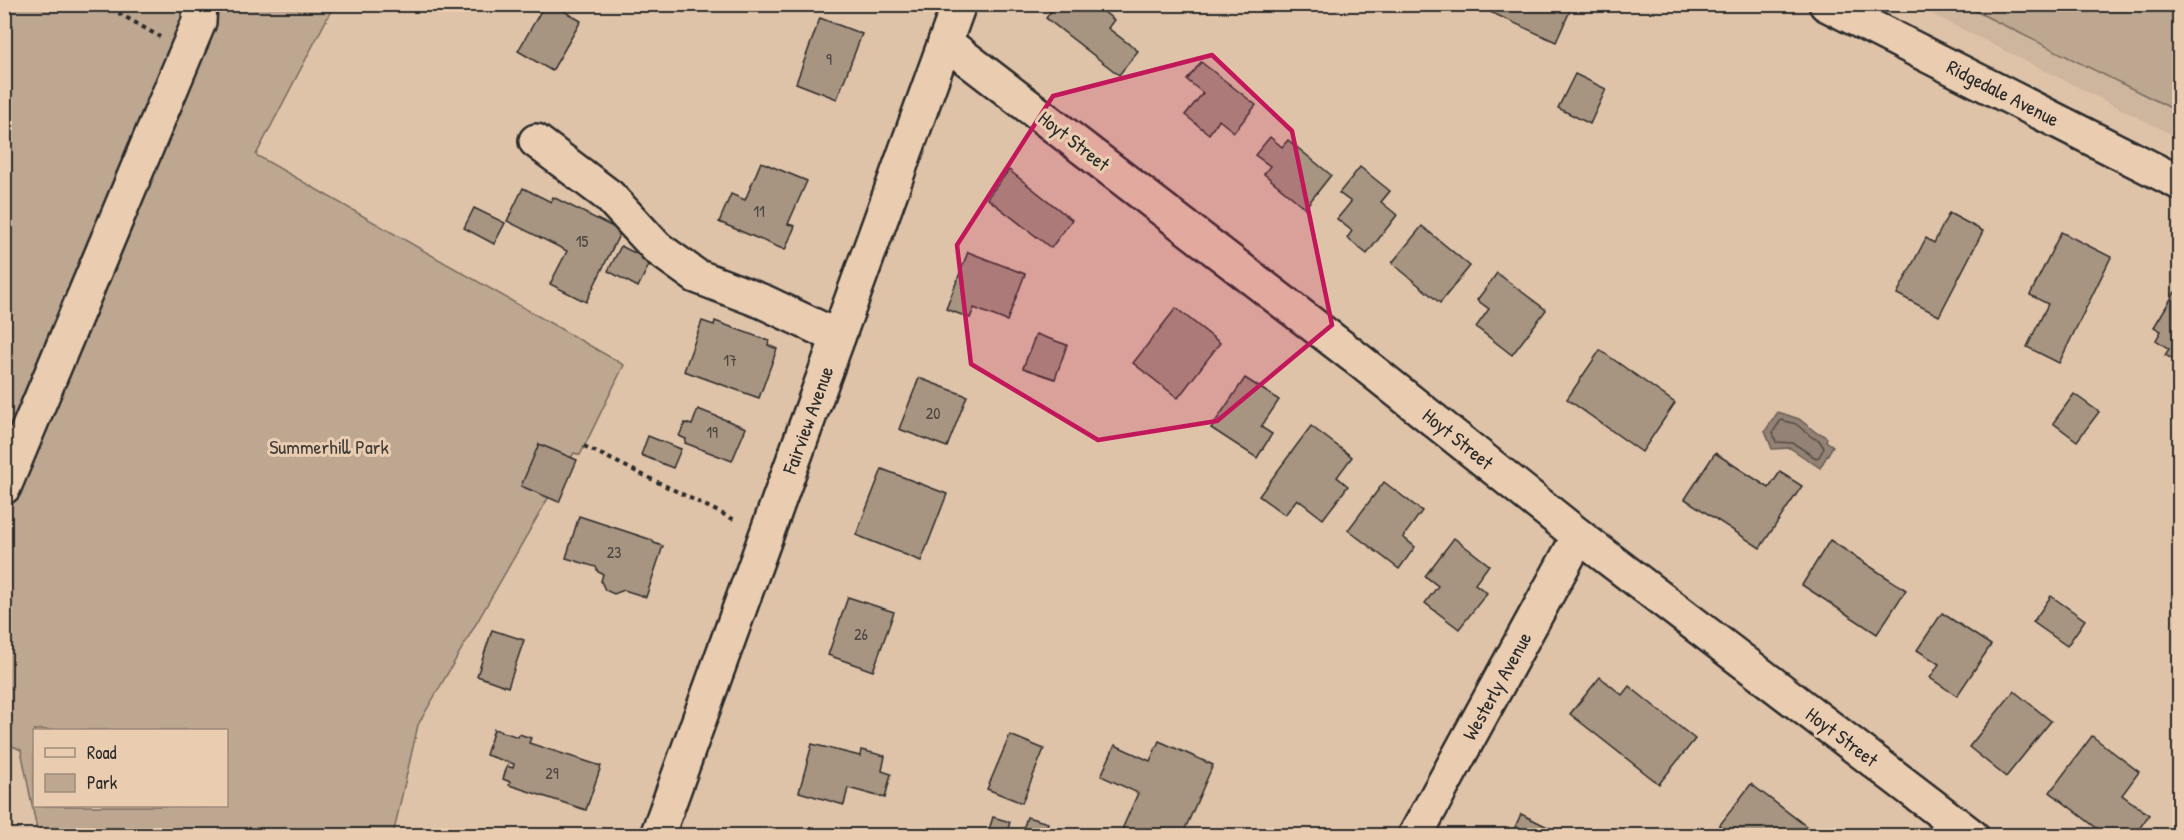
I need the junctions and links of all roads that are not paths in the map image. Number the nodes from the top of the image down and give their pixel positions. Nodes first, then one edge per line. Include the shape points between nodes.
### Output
1 (200, 4) edge
2 (959, 4) edge
3 (1826, 4) edge
4 (945, 42) junction
5 (536, 141) dead end
6 (2180, 183) edge
7 (838, 337) junction
8 (4, 487) edge
9 (1579, 536) junction
10 (657, 836) edge
11 (1415, 836) edge
12 (1972, 836) edge

1 - 8 street via 199,22
2 - 4 street, Fairview Avenue
3 - 6 street, Ridgedale Avenue
4 - 7 street, Fairview Avenue
4 - 9 street, Hoyt Street via 1360,361
5 - 7 street via 609,196 657,248 696,276
7 - 10 street, Fairview Avenue
9 - 11 street, Westerly Avenue
9 - 12 street, Hoyt Street

